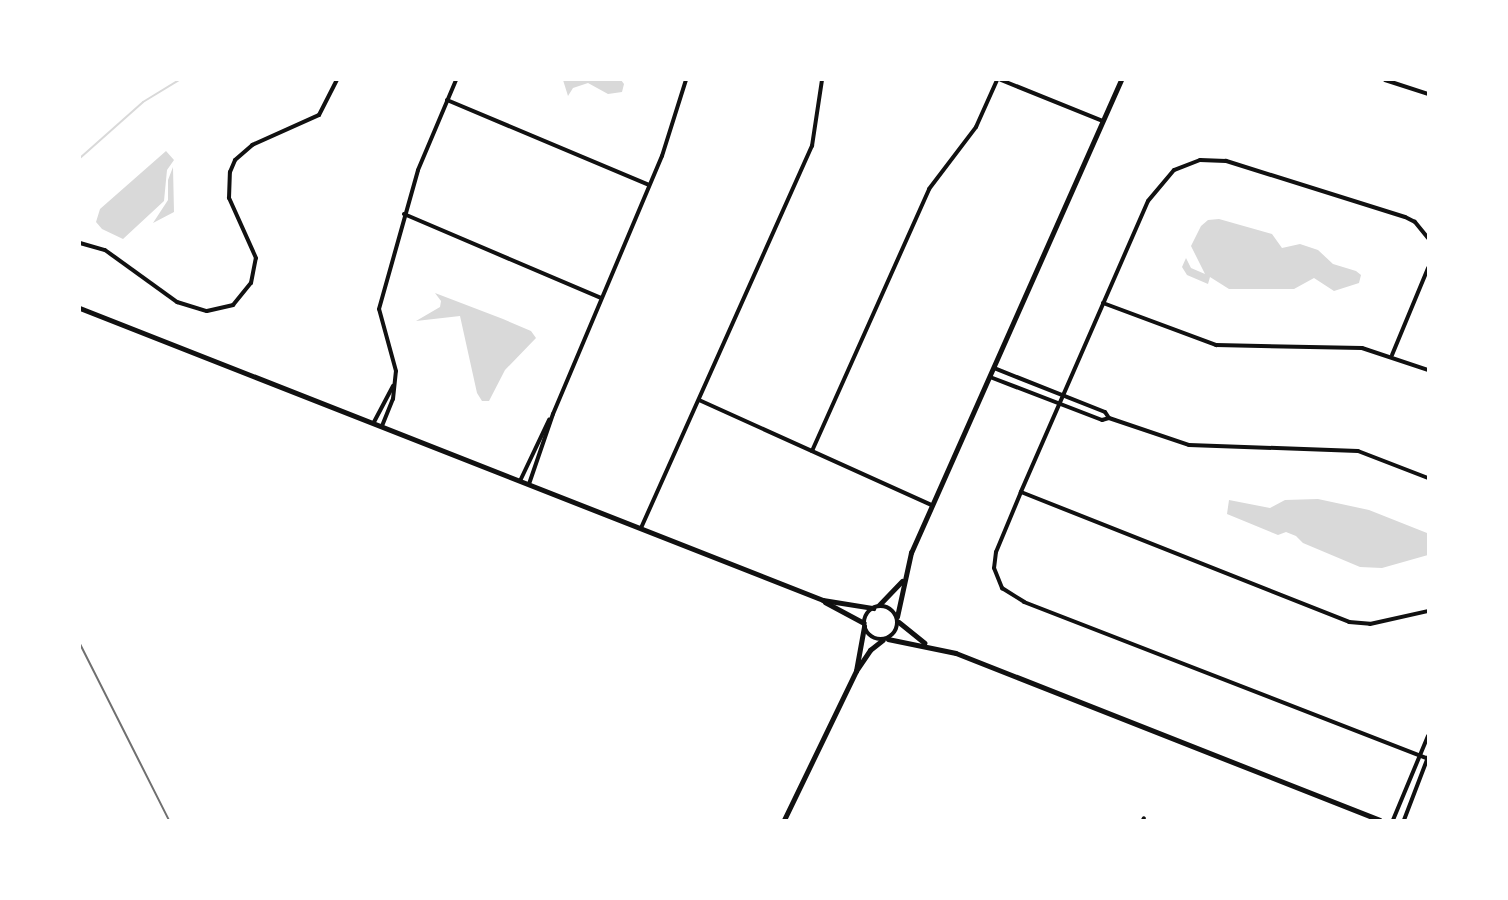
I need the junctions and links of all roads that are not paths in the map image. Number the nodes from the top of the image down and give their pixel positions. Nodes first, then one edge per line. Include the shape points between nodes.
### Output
1 (338, 80) edge
2 (456, 80) edge
3 (686, 80) edge
4 (822, 80) edge
5 (999, 80) edge
6 (1121, 80) edge
7 (1384, 80) edge
8 (1428, 94) edge
9 (447, 100) junction
10 (1102, 121) junction
11 (649, 185) junction
12 (404, 214) junction
13 (1428, 238) edge
14 (80, 243) edge
15 (1428, 268) edge
16 (602, 298) junction
17 (1103, 303) junction
18 (80, 308) edge
19 (1392, 355) junction
20 (994, 368) junction
21 (1428, 370) edge
22 (990, 377) junction
23 (394, 386) junction
24 (1063, 395) junction
25 (699, 400) junction
26 (1059, 404) junction
27 (553, 414) junction
28 (1109, 418) junction
29 (374, 422) junction
30 (382, 426) junction
31 (812, 451) junction
32 (1428, 478) edge
33 (520, 481) junction
34 (529, 484) junction
35 (1021, 492) junction
36 (932, 505) junction
37 (641, 528) junction
38 (902, 581) junction
39 (823, 600) junction
40 (875, 607) junction
41 (1428, 611) edge
42 (897, 619) junction
43 (864, 625) junction
44 (886, 639) junction
45 (927, 644) junction
46 (856, 671) junction
47 (1428, 736) edge
48 (1418, 755) junction
49 (1428, 758) edge
50 (784, 820) edge
51 (1379, 820) edge
52 (1393, 820) edge
53 (1404, 820) edge

1 - 14 street via 319,115 252,145 235,160 230,172 229,198 256,258 251,283 233,305 207,311 177,302 105,250
2 - 9 street
3 - 11 street
4 - 25 street via 812,147
5 - 10 street
5 - 31 street via 976,127 929,189
6 - 10 main road
7 - 8 street
9 - 11 street
9 - 12 street via 417,170
10 - 20 main road
11 - 16 street
12 - 16 street
12 - 23 street via 379,309 396,372
13 - 17 street via 1415,222 1405,218 1226,160 1186,164 1155,188
15 - 19 street
16 - 27 street
17 - 19 street via 1216,345 1350,347
17 - 24 street
18 - 29 main road
19 - 21 street
20 - 22 main road
20 - 24 street
22 - 26 street
22 - 36 main road
23 - 29 street
23 - 30 street
24 - 26 street
24 - 28 street via 1105,412
25 - 31 street
25 - 37 street
26 - 28 street via 1102,420
26 - 35 street
27 - 33 street
27 - 34 street
28 - 32 street via 1188,446 1358,451
29 - 30 main road
30 - 33 main road
31 - 36 street
33 - 34 main road
34 - 37 main road
35 - 41 street via 1349,622 1374,624
35 - 48 street via 996,552 995,577 1002,588 1024,602
36 - 38 main road
37 - 39 main road
38 - 40 main road
38 - 42 main road
39 - 40 main road
39 - 43 main road
40 - 42 main road via 888,608
40 - 43 main road
42 - 44 main road via 896,632
42 - 45 main road
43 - 44 main road via 871,637
43 - 46 main road
44 - 45 main road
44 - 46 main road via 870,650
45 - 51 main road
46 - 50 main road
47 - 48 street
48 - 49 street
48 - 52 street
49 - 53 street

